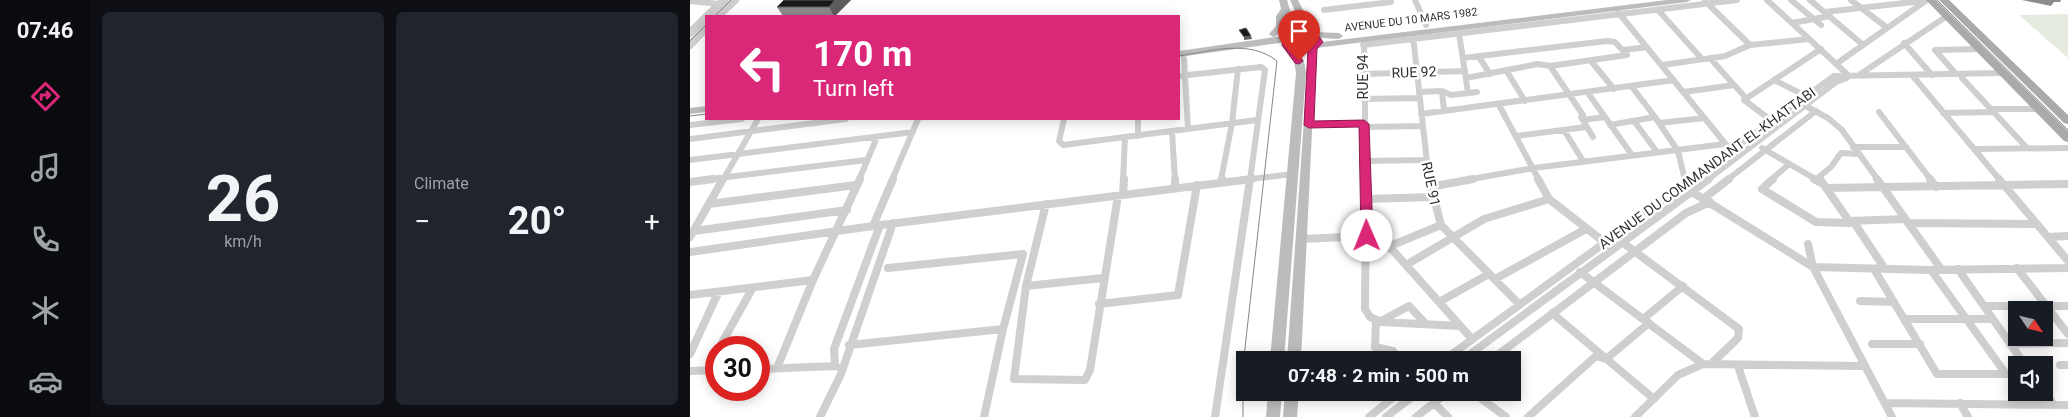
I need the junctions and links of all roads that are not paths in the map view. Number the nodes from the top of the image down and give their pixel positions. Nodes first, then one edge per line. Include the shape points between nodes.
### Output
1 (735, 0) edge
2 (1283, 0) edge
3 (1294, 0) edge
4 (1339, 0) edge
5 (1415, 0) edge
6 (1634, 0) edge
7 (1687, 0) edge
8 (1737, 0) edge
9 (1768, 0) edge
10 (1791, 0) edge
11 (1810, 0) edge
12 (1851, 0) edge
13 (1927, 0) edge
14 (1944, 0) edge
15 (690, 1) edge
16 (721, 2) edge
17 (1378, 2) edge
18 (1391, 2) dead end
19 (1706, 2) edge
20 (1341, 8) junction
21 (1861, 8) junction
22 (1286, 9) junction
23 (1324, 10) dead end
24 (1658, 10) junction
25 (1618, 12) junction
26 (1827, 14) junction
27 (709, 15) edge
28 (719, 15) edge
29 (1947, 16) junction
30 (705, 19) edge
31 (1814, 19) junction
32 (1792, 23) junction
33 (1426, 25) junction
34 (1820, 25) dead end
35 (1886, 27) junction
36 (705, 29) edge
37 (690, 33) edge
38 (1459, 33) junction
39 (1273, 34) dead end
40 (1312, 35) junction
41 (1412, 35) junction
42 (1809, 39) junction
43 (1364, 42) junction
44 (1290, 43) junction
45 (1904, 43) junction
46 (1862, 44) junction
47 (690, 45) edge
48 (1750, 45) junction
49 (1315, 47) junction
50 (1647, 47) junction
51 (1821, 49) junction
52 (1980, 49) junction
53 (1623, 50) junction
54 (1479, 56) junction
55 (1181, 58) edge
56 (1463, 58) junction
57 (1710, 58) junction
58 (1702, 59) junction
59 (1591, 61) junction
60 (1836, 64) junction
61 (1662, 65) junction
62 (1550, 66) junction
63 (1238, 69) junction
64 (1506, 70) junction
65 (1465, 71) junction
66 (1416, 73) junction
67 (1363, 74) junction
68 (1490, 74) junction
69 (1859, 75) junction
70 (1932, 75) junction
71 (2006, 75) junction
72 (1182, 76) edge
73 (1959, 76) junction
74 (1849, 77) junction
75 (1913, 77) junction
76 (1466, 78) junction
77 (1674, 80) junction
78 (1774, 80) junction
79 (1734, 85) junction
80 (1632, 87) junction
81 (1614, 89) junction
82 (1442, 91) junction
83 (1477, 92) dead end
84 (1684, 92) junction
85 (1468, 93) junction
86 (1588, 93) junction
87 (1419, 95) junction
88 (1570, 96) junction
89 (1806, 96) junction
90 (1363, 99) junction
91 (1747, 99) junction
92 (1525, 101) junction
93 (1802, 104) junction
94 (1499, 105) junction
95 (705, 109) edge
96 (2040, 109) junction
97 (1992, 110) junction
98 (690, 111) edge
99 (1444, 111) junction
100 (1816, 111) junction
101 (1879, 112) dead end
102 (1943, 113) junction
103 (1422, 114) junction
104 (705, 116) edge
105 (1605, 117) junction
106 (690, 118) edge
107 (1705, 118) junction
108 (733, 120) edge
109 (757, 120) edge
110 (837, 120) edge
111 (918, 120) edge
112 (1064, 120) edge
113 (1138, 120) edge
114 (1257, 120) junction
115 (1583, 120) junction
116 (1657, 120) junction
117 (1634, 121) junction
118 (1772, 121) junction
119 (2068, 121) edge
120 (1232, 123) junction
121 (690, 125) edge
122 (1309, 125) junction
123 (1364, 125) junction
124 (1610, 125) junction
125 (1422, 126) junction
126 (1586, 127) junction
127 (1188, 129) junction
128 (751, 130) junction
129 (1564, 130) junction
130 (913, 132) junction
131 (1172, 132) junction
132 (1138, 136) junction
133 (1516, 136) junction
134 (876, 137) junction
135 (1592, 137) dead end
136 (690, 138) edge
137 (1125, 138) junction
138 (2068, 138) edge
139 (1847, 139) junction
140 (1726, 144) junction
141 (1756, 144) junction
142 (1853, 147) junction
143 (1906, 147) junction
144 (2027, 148) junction
145 (2068, 148) edge
146 (1974, 149) junction
147 (1731, 150) junction
148 (1766, 150) junction
149 (1678, 151) junction
150 (1657, 152) junction
151 (739, 153) junction
152 (1841, 153) junction
153 (1858, 154) junction
154 (1632, 155) junction
155 (690, 160) edge
156 (866, 160) junction
157 (1426, 160) junction
158 (1365, 161) junction
159 (1583, 162) junction
160 (1789, 164) junction
161 (1534, 168) junction
162 (1293, 174) junction
163 (726, 178) junction
164 (1250, 178) junction
165 (690, 182) edge
166 (1221, 182) junction
167 (1686, 184) junction
168 (856, 185) junction
169 (1197, 185) junction
170 (1825, 186) junction
171 (1936, 186) junction
172 (2005, 186) junction
173 (2066, 186) edge
174 (1430, 187) junction
175 (1176, 188) junction
176 (1882, 188) junction
177 (1692, 192) junction
178 (1120, 195) junction
179 (1432, 197) junction
180 (1366, 199) junction
181 (1549, 199) junction
182 (1706, 201) junction
183 (709, 204) junction
184 (1046, 204) junction
185 (847, 210) junction
186 (1906, 221) junction
187 (1854, 222) junction
188 (893, 223) junction
189 (1441, 224) junction
190 (2037, 224) junction
191 (877, 226) junction
192 (1586, 229) junction
193 (692, 234) edge
194 (835, 234) junction
195 (1367, 236) junction
196 (2068, 236) edge
197 (2048, 237) junction
198 (1455, 238) junction
199 (1302, 239) junction
200 (1604, 242) junction
201 (1622, 242) junction
202 (1808, 244) dead end
203 (1389, 246) junction
204 (1614, 248) junction
205 (1635, 251) junction
206 (690, 252) edge
207 (1366, 256) junction
208 (2068, 261) edge
209 (1406, 265) junction
210 (1813, 267) junction
211 (888, 268) dead end
212 (2017, 268) junction
213 (2068, 268) edge
214 (1874, 269) junction
215 (1885, 269) junction
216 (1958, 269) junction
217 (1936, 270) junction
218 (1580, 272) junction
219 (1492, 277) junction
220 (1103, 278) junction
221 (813, 280) junction
222 (1593, 282) junction
223 (1026, 286) junction
224 (1683, 286) junction
225 (752, 288) junction
226 (718, 292) junction
227 (690, 295) edge
228 (1860, 301) dead end
229 (2042, 301) edge
230 (1439, 302) junction
231 (1894, 302) junction
232 (1099, 304) junction
233 (1520, 305) junction
234 (1984, 306) junction
235 (2008, 306) edge
236 (2053, 306) edge
237 (2068, 306) edge
238 (1552, 313) junction
239 (2053, 315) edge
240 (1904, 319) junction
241 (1968, 319) junction
242 (1992, 319) junction
243 (1378, 321) junction
244 (1646, 321) junction
245 (1425, 323) junction
246 (1460, 326) junction
247 (1003, 329) junction
248 (2068, 334) edge
249 (726, 336) edge
250 (1472, 339) junction
251 (2008, 341) edge
252 (2053, 343) edge
253 (2068, 343) edge
254 (1872, 344) dead end
255 (1920, 344) junction
256 (849, 345) junction
257 (1278, 351) edge
258 (1295, 351) edge
259 (1394, 351) edge
260 (1456, 351) edge
261 (1474, 351) edge
262 (1503, 351) edge
263 (690, 354) edge
264 (1606, 359) junction
265 (1707, 364) junction
266 (1738, 366) junction
267 (1864, 366) junction
268 (839, 367) junction
269 (770, 368) edge
270 (776, 368) junction
271 (705, 370) edge
272 (690, 371) edge
273 (2006, 374) joint
274 (1654, 399) junction
275 (1274, 401) edge
276 (1291, 401) edge
277 (1389, 401) edge
278 (1406, 401) edge
279 (1437, 401) edge
280 (1483, 401) edge
281 (2051, 401) edge
282 (1885, 402) junction
283 (1434, 403) junction
284 (1960, 404) junction
285 (2054, 405) junction
286 (2068, 405) edge
287 (820, 417) edge
288 (984, 417) edge
289 (1215, 417) edge
290 (1273, 417) edge
291 (1290, 417) edge
292 (1369, 417) edge
293 (1386, 417) edge
294 (1416, 417) edge
295 (1448, 417) edge
296 (1506, 417) edge
297 (1528, 417) edge
298 (1635, 417) edge
299 (1756, 417) edge
300 (1892, 417) edge
301 (1968, 417) edge

1 - 28 street
2 - 22 main road
3 - 40 main road
4 - 20 street
5 - 33 street
6 - 33 main road, AVENUE DU 10 MARS 1982
7 - 25 main road, AVENUE DU 10 MARS 1982
8 - 19 street
9 - 32 street
10 - 31 street
11 - 26 street
12 - 21 street
13 - 21 street
13 - 29 main road
13 - 35 street
14 - 119 main road
15 - 16 street
16 - 27 street
17 - 18 street
17 - 20 street
19 - 24 street
19 - 48 street
20 - 23 street
21 - 26 street
21 - 35 street
22 - 39 main road via 1281,14 1280,28
22 - 44 main road
24 - 25 street
24 - 58 street
25 - 38 street
25 - 41 main road, AVENUE DU 10 MARS 1982
25 - 50 street
26 - 31 street
26 - 46 street
29 - 45 street
29 - 52 main road
30 - 37 street
31 - 32 street
31 - 34 street
32 - 42 street
33 - 40 main road, AVENUE DU 10 MARS 1982 via 1352,35
35 - 46 street
36 - 47 street
38 - 41 street
38 - 56 street
40 - 44 main road, AVENUE DU 10 MARS 1982
40 - 49 main road via 1318,40
41 - 43 main road, AVENUE DU 10 MARS 1982
41 - 66 street, RUE 91
42 - 48 street
42 - 51 street
43 - 49 main road, AVENUE DU 10 MARS 1982
43 - 67 street, RUE 94
44 - 49 main road, AVENUE DU 10 MARS 1982 via 1302,51
44 - 55 main road
44 - 162 main road via 1301,70
45 - 69 street
45 - 70 street
46 - 60 street
48 - 57 street via 1725,56
49 - 122 main road
50 - 53 street
50 - 61 street
51 - 60 street
51 - 78 street
52 - 71 main road
52 - 73 street via 1935,50
53 - 54 street via 1615,42 1608,41
53 - 59 street via 1627,55
54 - 56 street
54 - 68 street
55 - 72 street
56 - 65 street
57 - 58 street
57 - 79 street
58 - 61 street
59 - 62 street
59 - 81 street
60 - 74 street
61 - 77 street
62 - 64 street via 1538,64
62 - 88 street
63 - 72 street
63 - 114 street via 1264,69
63 - 120 street
64 - 68 street
64 - 92 street
65 - 66 street, RUE 92
65 - 76 street
66 - 67 street, RUE 92
66 - 87 street, RUE 91
67 - 90 street, RUE 94
68 - 76 street
69 - 74 street, AVENUE DU COMMANDANT EL-KHATTABI
69 - 75 street, AVENUE DU COMMANDANT EL-KHATTABI
70 - 73 street, AVENUE DU COMMANDANT EL-KHATTABI
70 - 75 street, AVENUE DU COMMANDANT EL-KHATTABI
71 - 73 street, AVENUE DU COMMANDANT EL-KHATTABI
71 - 96 main road
72 - 127 street
73 - 75 street, AVENUE DU COMMANDANT EL-KHATTABI
73 - 97 street
74 - 75 street, AVENUE DU COMMANDANT EL-KHATTABI
74 - 89 street, AVENUE DU COMMANDANT EL-KHATTABI via 1834,76
74 - 93 street, AVENUE DU COMMANDANT EL-KHATTABI
75 - 102 street
76 - 85 street
77 - 80 street
77 - 84 street
78 - 89 street
78 - 91 street
79 - 84 street
79 - 91 street
80 - 81 street
80 - 116 street
81 - 86 street
82 - 85 street via 1451,96
82 - 87 street
82 - 99 street
83 - 85 street
84 - 107 street
86 - 88 street
86 - 105 street
87 - 90 street
87 - 103 street, RUE 91
88 - 92 street
88 - 115 street
89 - 93 street, AVENUE DU COMMANDANT EL-KHATTABI
90 - 123 street, RUE 94
91 - 118 street via 1746,103
92 - 94 street
93 - 100 street
93 - 118 street, AVENUE DU COMMANDANT EL-KHATTABI
93 - 141 street, AVENUE DU COMMANDANT EL-KHATTABI
94 - 99 street
94 - 133 street
95 - 98 main road
96 - 97 street
96 - 138 main road
97 - 102 street
97 - 144 street
99 - 103 street
100 - 139 street via 1836,124
100 - 148 street
101 - 143 street
102 - 146 street
103 - 125 street, RUE 91
104 - 106 main road
105 - 115 street
105 - 124 street
107 - 116 street
107 - 140 street
108 - 121 street
109 - 128 street
110 - 128 street
111 - 130 street
112 - 137 street via 1061,144
113 - 132 street
114 - 120 street
114 - 164 street
115 - 126 street
116 - 117 street
116 - 149 street
117 - 124 street
117 - 150 street
118 - 147 street, AVENUE DU COMMANDANT EL-KHATTABI
120 - 127 street
120 - 166 street
122 - 123 street
122 - 199 main road
123 - 125 street
123 - 158 street, RUE 94
124 - 154 street
125 - 157 street, RUE 91
126 - 129 street
126 - 135 street
127 - 131 street
128 - 136 street
128 - 151 street
129 - 133 street
129 - 159 street
130 - 134 street
130 - 191 street
131 - 132 street
131 - 175 street
132 - 137 street
133 - 161 street
134 - 151 street
134 - 156 street
137 - 178 street
139 - 142 street
139 - 152 street
140 - 147 street
140 - 149 street
141 - 148 street
141 - 177 street, AVENUE DU COMMANDANT EL-KHATTABI
142 - 143 street
142 - 153 street
143 - 171 street
144 - 145 street
144 - 146 street
146 - 172 street
147 - 167 street, AVENUE DU COMMANDANT EL-KHATTABI
148 - 160 street
148 - 182 street
149 - 150 street
149 - 167 street
150 - 154 street
151 - 155 street
151 - 163 street
152 - 153 street
152 - 170 street via 1819,177
153 - 176 street
154 - 159 street
156 - 163 street
156 - 168 street
157 - 158 street
157 - 174 street, RUE 91
158 - 180 street, RUE 94
159 - 161 street
160 - 170 street
160 - 187 street via 1762,189 1816,222
161 - 174 street
161 - 181 street
162 - 164 street
162 - 257 main road
163 - 165 street
163 - 183 street
164 - 166 street
164 - 289 street via 1235,298
166 - 169 street
167 - 177 street
167 - 200 street, AVENUE DU COMMANDANT EL-KHATTABI
168 - 183 street
168 - 185 street
169 - 175 street
169 - 232 street via 1178,295
170 - 176 street
170 - 187 street via 1845,218
171 - 172 street
171 - 176 street
172 - 173 street
172 - 190 street
174 - 179 street, RUE 91
175 - 178 street
176 - 186 street
177 - 182 street
177 - 201 street, AVENUE DU COMMANDANT EL-KHATTABI
178 - 184 street
178 - 220 street
179 - 180 street
179 - 189 street, RUE 91
180 - 195 street, RUE 94
181 - 192 street
181 - 198 street via 1484,219
182 - 205 street
182 - 210 street
183 - 193 street
184 - 188 street
184 - 223 street
185 - 193 street
185 - 194 street
186 - 187 street
186 - 190 street
186 - 217 street
187 - 215 street
188 - 191 street
188 - 256 street
189 - 198 street, RUE 91
189 - 203 street
190 - 197 street
191 - 194 street
191 - 268 street via 834,349 833,359
192 - 200 street
192 - 219 street
194 - 206 street
194 - 221 street
195 - 199 street
195 - 207 street, RUE 94
196 - 197 street
197 - 208 street
198 - 209 street
198 - 219 street, RUE 91
199 - 258 main road
200 - 204 street
200 - 233 street, AVENUE DU COMMANDANT EL-KHATTABI
201 - 204 street, AVENUE DU COMMANDANT EL-KHATTABI
201 - 205 street
202 - 210 street
203 - 207 street
203 - 209 street
204 - 218 street, AVENUE DU COMMANDANT EL-KHATTABI
205 - 222 street
205 - 224 street
207 - 243 street, RUE 94 via 1365,309
209 - 230 street
210 - 214 street
210 - 267 street
211 - 247 street via 1022,254
212 - 213 street
212 - 216 street
212 - 229 street
214 - 215 street
214 - 231 street
215 - 217 street
216 - 217 street
216 - 234 street
217 - 241 street
218 - 222 street
218 - 261 street, AVENUE DU COMMANDANT EL-KHATTABI
219 - 230 street
219 - 233 street, RUE 91
220 - 223 street
220 - 232 street
221 - 225 street
221 - 270 street
222 - 238 street
222 - 244 street
223 - 232 street via 1014,380 1084,380 1090,370
224 - 244 street
224 - 265 street via 1737,325 1741,332
225 - 226 street
225 - 249 street
226 - 227 street
226 - 263 street
228 - 231 street
230 - 246 street
231 - 240 street
233 - 250 street, AVENUE DU COMMANDANT EL-KHATTABI
234 - 235 street
234 - 242 street
236 - 237 street
238 - 262 street
238 - 264 street
239 - 248 street
240 - 241 street
240 - 255 street
241 - 242 street
241 - 273 street
242 - 251 street
243 - 245 street
243 - 245 street via 1409,306
243 - 259 street via 1375,347
244 - 264 street
244 - 265 street
245 - 246 street
246 - 250 street
247 - 256 street
247 - 288 street
250 - 260 street, AVENUE DU COMMANDANT EL-KHATTABI
252 - 253 street
254 - 255 street
255 - 273 street via 1938,374
256 - 268 street
264 - 274 street
264 - 297 street via 1596,356
265 - 266 street
265 - 274 street via 1678,375
266 - 267 street
266 - 299 street
267 - 282 street
268 - 270 street
268 - 287 street
269 - 270 street
271 - 272 street
274 - 298 street
275 - 290 main road
276 - 291 main road
277 - 292 street
278 - 293 street
279 - 283 street
280 - 296 street via 1494,405
281 - 285 street
282 - 284 street
282 - 300 street
283 - 294 street
283 - 295 street
284 - 285 street
284 - 301 street
285 - 286 street

